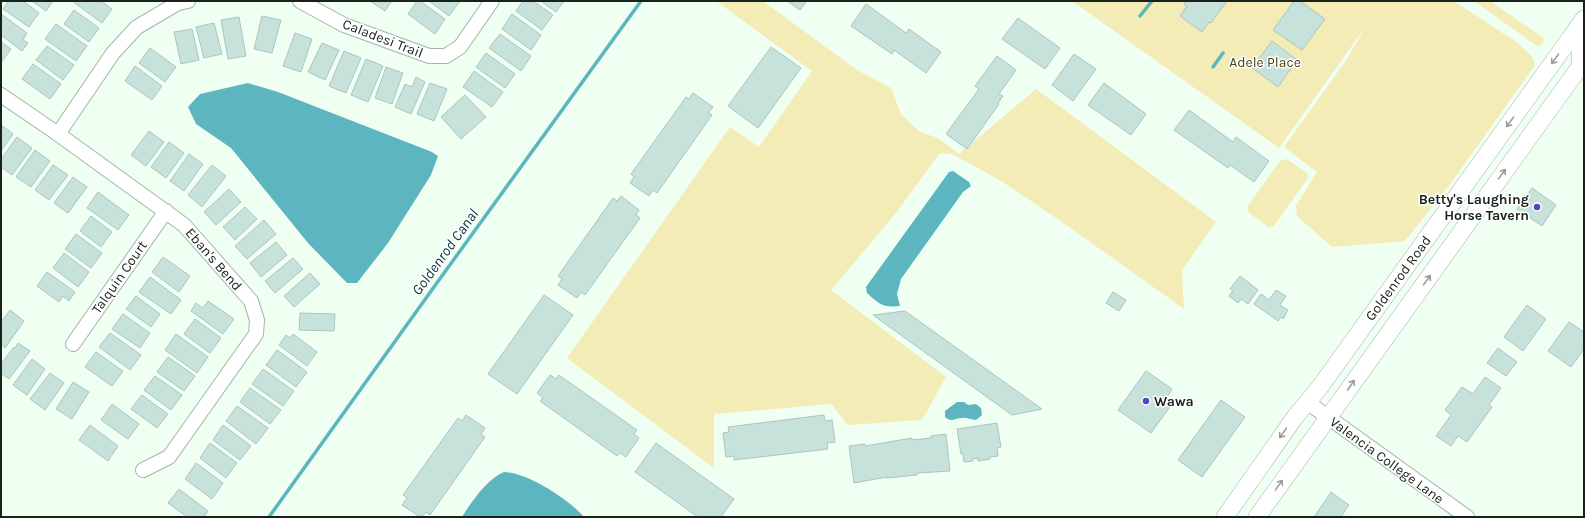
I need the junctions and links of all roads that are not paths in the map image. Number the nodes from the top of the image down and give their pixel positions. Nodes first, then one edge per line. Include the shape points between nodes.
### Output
1 (188, 1) edge
2 (492, 1) edge
3 (309, 3) edge
4 (1581, 23) edge
5 (1582, 64) edge
6 (1, 95) edge
7 (58, 134) junction
8 (166, 210) junction
9 (73, 344) dead end
10 (1307, 402) junction
11 (1328, 417) junction
12 (143, 470) dead end
13 (1225, 517) edge
14 (1257, 517) edge
15 (1467, 517) edge

1 - 7 street via 178,3 137,27 113,53
2 - 3 street, Caladesi Trail via 460,46 446,56 429,56 344,25
4 - 5 main road
4 -> 10 main road, Goldenrod Road via 1372,316
11 -> 5 main road, Goldenrod Road
6 - 7 street, Eban's Bend
7 - 8 street, Eban's Bend
8 - 9 street, Talquin Court
8 - 12 street, Eban's Bend via 184,225 251,301 257,320 256,334 169,457
10 - 11 street, Valencia College Lane
10 -> 13 main road, Goldenrod Road
14 -> 11 main road, Goldenrod Road
11 - 15 street, Valencia College Lane

